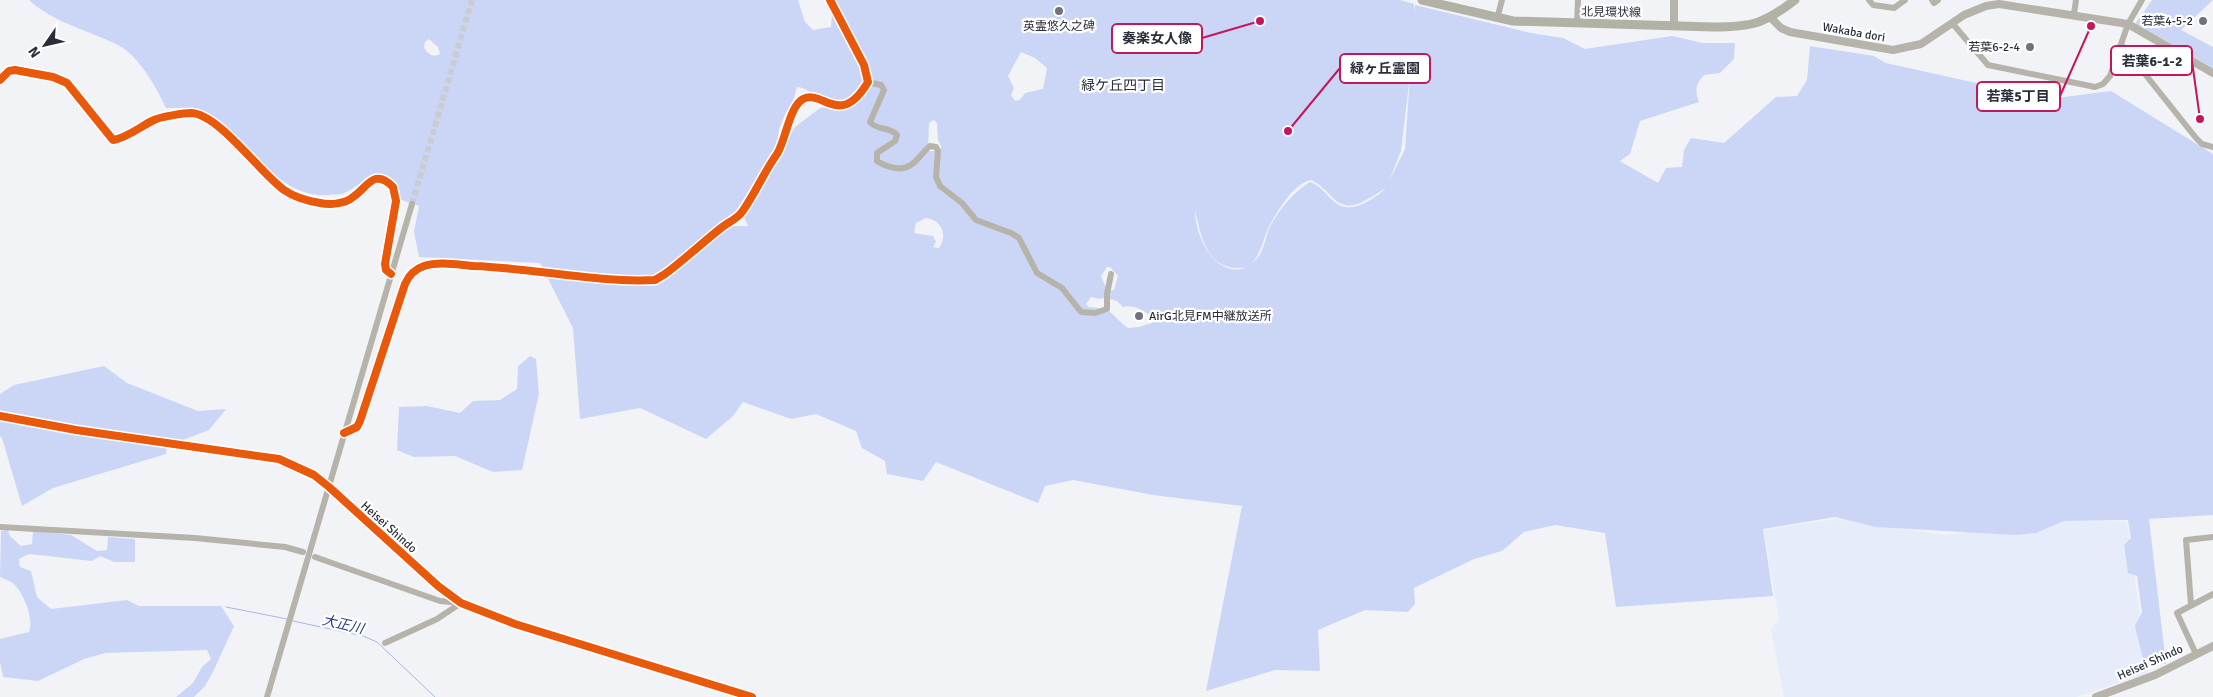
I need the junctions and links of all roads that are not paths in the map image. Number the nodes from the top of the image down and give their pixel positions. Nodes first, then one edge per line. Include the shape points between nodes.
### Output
1 (830, 0) edge
2 (1422, 0) edge
3 (1459, 0) edge
4 (1502, 0) edge
5 (1578, 0) edge
6 (1674, 0) edge
7 (1795, 0) edge
8 (1869, 0) edge
9 (1905, 0) edge
10 (1932, 0) edge
11 (1938, 0) edge
12 (2076, 0) edge
13 (2142, 0) edge
14 (1457, 10) junction
15 (2074, 14) junction
16 (1770, 17) junction
17 (1497, 19) junction
18 (1952, 23) junction
19 (1577, 24) junction
20 (2128, 24) junction
21 (1674, 26) junction
22 (2121, 44) junction
23 (2213, 73) edge
24 (0, 80) edge
25 (868, 82) junction
26 (2213, 147) edge
27 (412, 204) tunnel mouth
28 (391, 274) junction
29 (1111, 274) dead end
30 (0, 416) edge
31 (344, 433) junction
32 (329, 487) junction
33 (0, 528) edge
34 (2213, 537) edge
35 (303, 552) dead end
36 (316, 556) dead end
37 (2213, 594) edge
38 (461, 603) junction
39 (2190, 605) junction
40 (385, 643) dead end
41 (2213, 646) edge
42 (2196, 654) junction
43 (267, 697) edge
44 (752, 697) edge
45 (2096, 697) edge

1 - 25 street via 864,64
2 - 14 main road, 北見環状線
3 - 14 street
4 - 17 street
5 - 19 street
6 - 21 street
7 - 16 main road, 北見環状線
8 - 9 street via 1873,4 1894,8
10 - 11 street via 1934,3
12 - 15 street
13 - 20 street
14 - 17 main road, 北見環状線
15 - 18 street, Wakaba dori via 1999,4 1974,10
15 - 20 street, Wakaba dori
16 - 18 street, Wakaba dori via 1790,32 1893,50 1921,44
16 - 21 main road, 北見環状線 via 1745,27
17 - 19 main road, 北見環状線
18 - 22 street via 1988,65 2095,87 2104,84 2110,76
19 - 21 main road, 北見環状線
20 - 22 street
20 - 23 street, Wakaba dori
22 - 26 street via 2196,138
24 - 28 street via 15,70 61,80 71,87 113,140 156,118 190,113 202,115 286,192 320,203 342,202 374,179 382,179 393,187 396,201 384,264
25 - 29 street via 881,85 884,90 870,122 876,127 892,129 897,135 895,141 877,153 877,161 905,168 915,164 930,146 936,148 936,177 940,186 962,203 976,220 1018,238 1037,273 1062,288 1080,312 1094,313 1107,309 1106,294
25 - 31 street via 860,95 845,104 804,99 791,116 779,151 742,212 660,278 608,278 434,264 414,272 405,284 360,421 357,427
27 - 28 street
28 - 31 street
30 - 32 street, Heisei Shindo via 279,459 314,475
31 - 32 street
32 - 38 street, Heisei Shindo
32 - 43 street
33 - 35 street via 213,540 285,547
34 - 39 street via 2186,540
36 - 38 street via 440,602
37 - 39 street
38 - 40 street via 437,619
38 - 44 street, Heisei Shindo via 515,624
39 - 42 street via 2177,613
41 - 42 street, Heisei Shindo
42 - 45 street, Heisei Shindo via 2154,675

